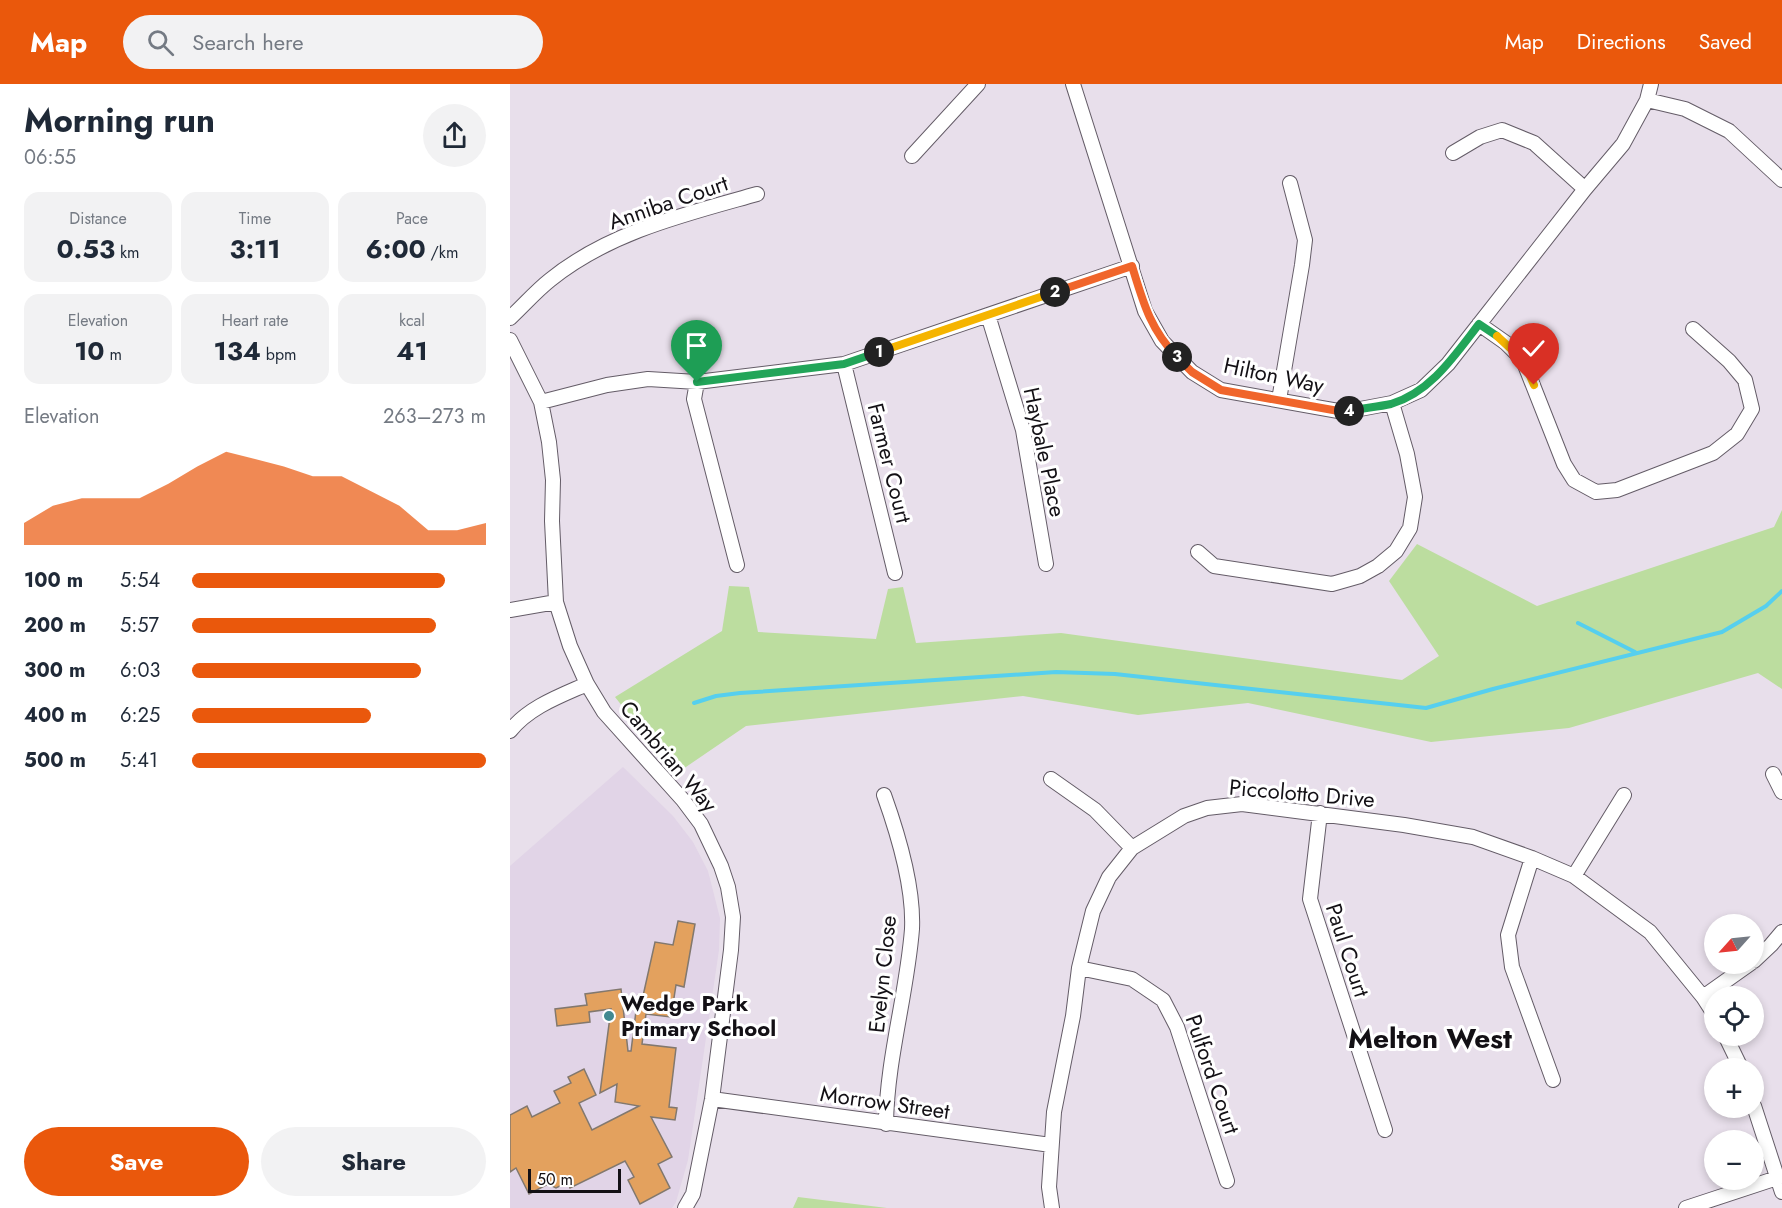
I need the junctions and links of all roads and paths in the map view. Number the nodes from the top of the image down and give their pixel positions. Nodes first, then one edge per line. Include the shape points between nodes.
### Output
1 (978, 84) edge
2 (1073, 84) edge
3 (1651, 84) edge
4 (1647, 100) junction
5 (1453, 153) dead end
6 (912, 156) dead end
7 (1782, 180) edge
8 (1290, 183) dead end
9 (1585, 189) junction
10 (758, 194) dead end
11 (1132, 266) junction
12 (988, 315) junction
13 (510, 318) edge
14 (1479, 324) junction
15 (1693, 329) dead end
16 (510, 340) edge
17 (844, 364) junction
18 (697, 382) junction
19 (1279, 400) junction
20 (541, 402) junction
21 (1392, 403) junction
22 (1198, 552) dead end
23 (1046, 564) dead end
24 (737, 566) dead end
25 (895, 573) dead end
26 (556, 602) junction
27 (510, 610) edge
28 (587, 684) junction
29 (510, 731) edge
30 (1773, 774) dead end
31 (1051, 779) dead end
32 (1782, 792) edge
33 (884, 795) dead end
34 (1624, 795) dead end
35 (1320, 813) junction
36 (1132, 848) junction
37 (1532, 858) junction
38 (1574, 876) junction
39 (1782, 932) edge
40 (1764, 951) edge
41 (1079, 968) junction
42 (1735, 974) edge
43 (1703, 997) joint
44 (1553, 1080) dead end
45 (712, 1100) junction
46 (1758, 1118) edge
47 (886, 1124) junction
48 (1385, 1130) dead end
49 (1052, 1145) junction
50 (1227, 1181) dead end
51 (1780, 1185) edge
52 (685, 1208) edge
53 (1052, 1208) edge
54 (1686, 1208) edge

1 - 6 street
2 - 11 street, Hilton Way
3 - 4 street, Hilton Way
4 - 7 street via 1685,109 1730,131
4 - 9 street, Hilton Way via 1623,144
5 - 9 street via 1480,137 1502,130 1534,143
8 - 19 street via 1305,240
9 - 14 street, Hilton Way
10 - 13 street, Anniba Court via 632,232 550,279
11 - 12 street
11 - 19 street, Hilton Way via 1145,311 1162,341 1192,372 1221,390
12 - 17 street
12 - 23 street, Haybale Place via 1023,430
14 - 15 street via 1523,360 1564,464 1574,480 1596,492 1617,490 1713,453 1737,434 1752,409 1744,380
14 - 21 street, Hilton Way via 1448,364 1421,390
16 - 20 street, Cambrian Way
17 - 18 street
17 - 25 street, Farmer Court
18 - 20 street via 648,379
18 - 24 street via 694,399
19 - 21 street, Hilton Way via 1344,412
20 - 26 street, Cambrian Way via 553,480
21 - 22 street via 1414,497 1410,528 1396,551 1378,566 1332,584 1214,566
26 - 27 street
26 - 28 street, Cambrian Way
28 - 29 street via 544,704
28 - 45 street, Cambrian Way via 614,725 701,824 721,866 733,917
30 - 32 street
31 - 36 street via 1095,810
33 - 47 street, Evelyn Close via 898,832 908,878 912,927
34 - 38 street
35 - 36 street, Piccolotto Drive via 1242,804 1207,808 1184,816
35 - 37 street, Piccolotto Drive via 1473,837
35 - 48 street, Paul Court via 1310,899
36 - 41 street, Piccolotto Drive via 1109,877 1093,911
37 - 38 street, Piccolotto Drive
37 - 44 street via 1508,935 1512,967
38 - 43 street, Piccolotto Drive via 1650,932
39 - 40 street
41 - 49 street, Piccolotto Drive
41 - 50 street, Pulford Court via 1132,979 1163,1000 1177,1027
42 - 43 street
45 - 47 street, Morrow Street
45 - 52 street, Cambrian Way via 693,1194
46 - 51 street
47 - 49 street, Morrow Street
49 - 53 street, Piccolotto Drive via 1048,1187
51 - 54 street

